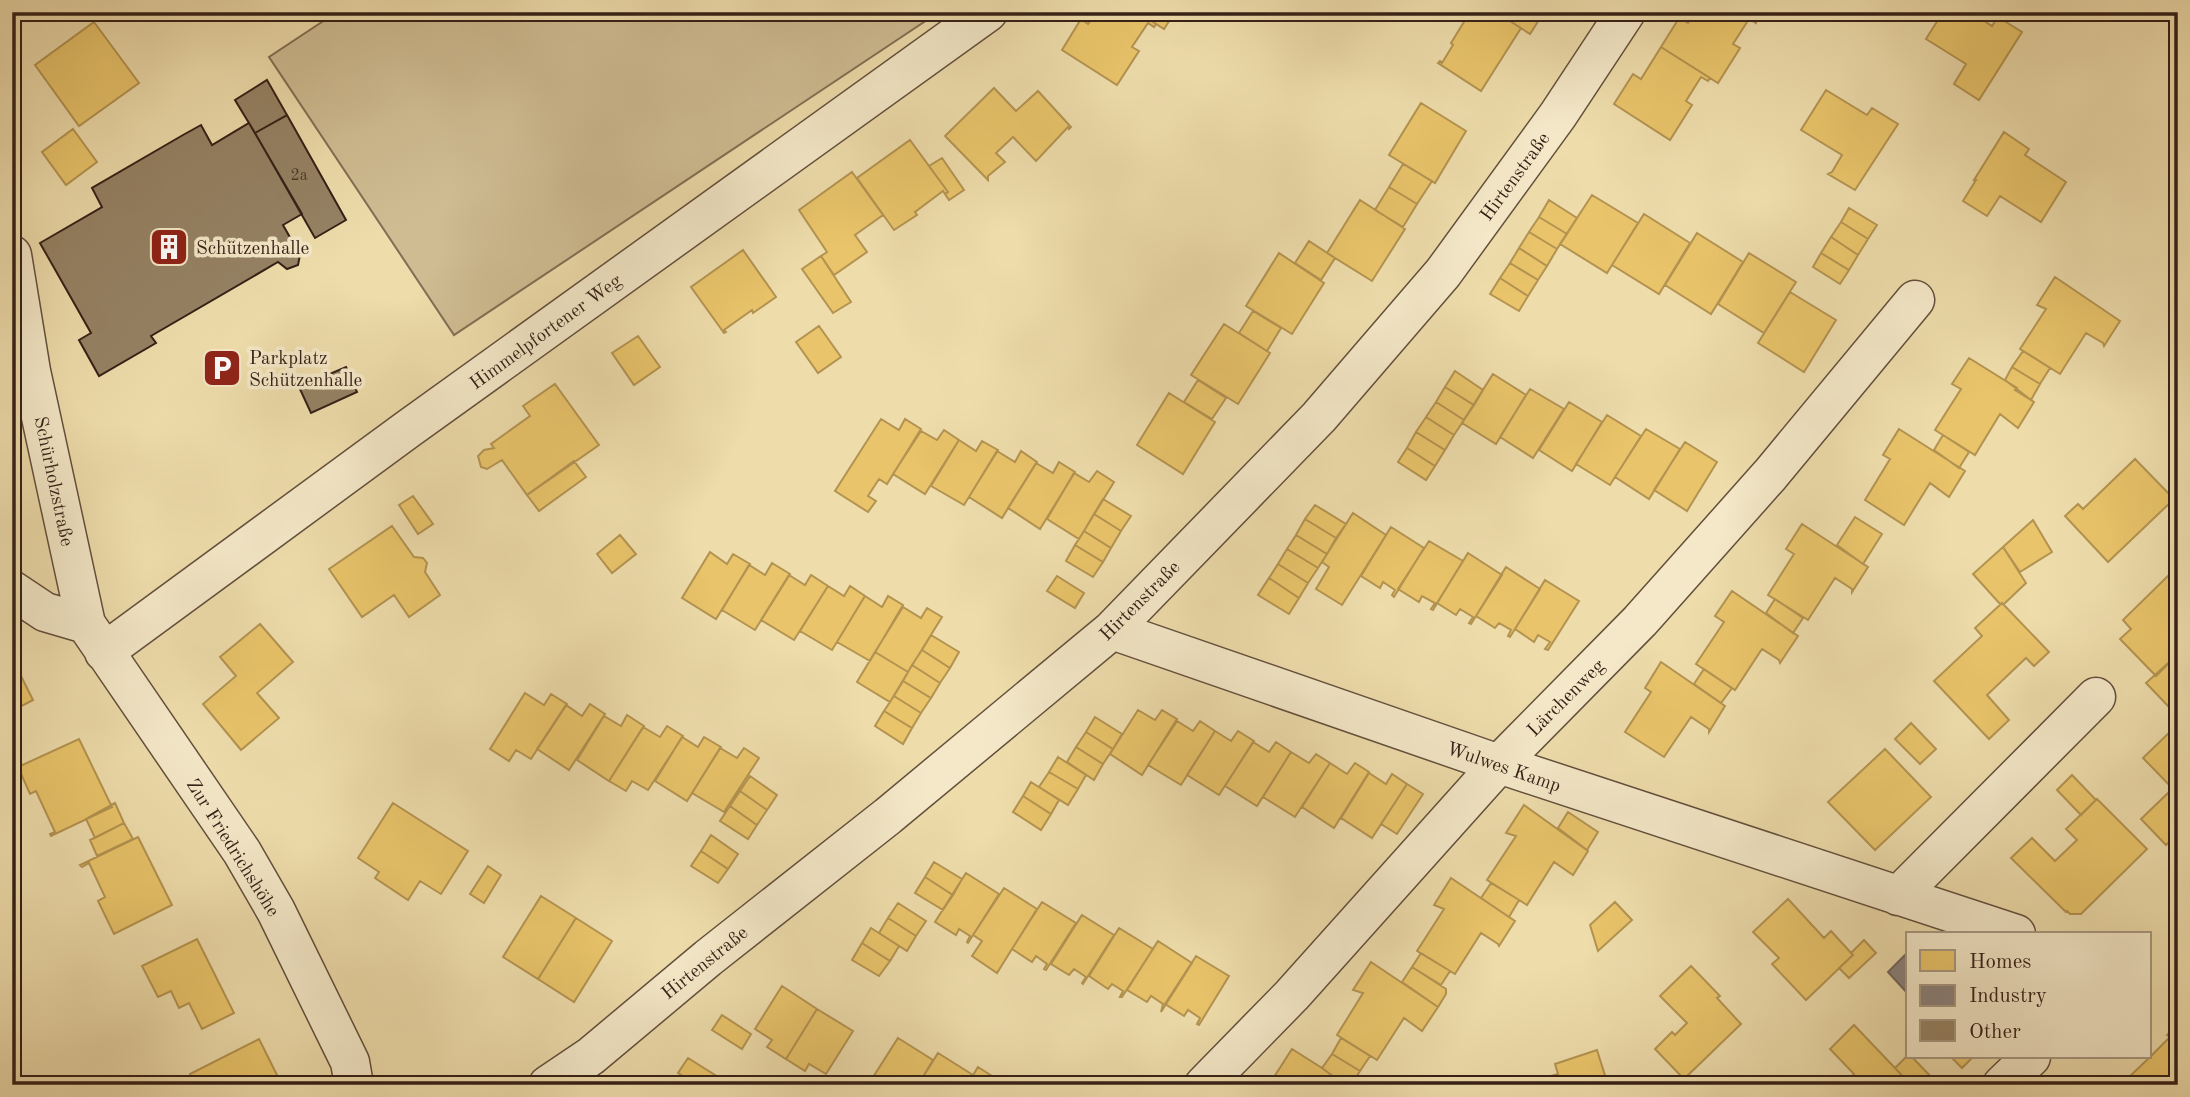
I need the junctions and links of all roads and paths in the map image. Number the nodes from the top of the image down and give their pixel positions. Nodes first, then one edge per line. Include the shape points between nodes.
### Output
1 (988, 12) edge
2 (1626, 12) edge
3 (12, 255) edge
4 (1915, 300) dead end
5 (12, 590) edge
6 (1112, 630) junction
7 (95, 638) junction
8 (2096, 697) dead end
9 (1499, 764) junction
10 (1898, 896) junction
11 (2010, 932) edge
12 (2030, 1058) edge
13 (354, 1085) edge
14 (548, 1085) edge
15 (1204, 1085) edge
16 (2002, 1085) edge

1 - 7 street, Himmelpfortener Weg via 408,429
2 - 6 street, Hirtenstraße via 1443,273 1319,417
3 - 7 street, Schürholzstraße via 31,371
4 - 9 street, Lärchenweg via 1650,610
5 - 7 street
6 - 9 street, Wulwes Kamp
6 - 14 street, Hirtenstraße via 591,1056
7 - 13 street, Zur Friedrichshöhe via 242,852 276,911 349,1062
8 - 10 street
9 - 10 street, Wulwes Kamp
9 - 15 street, Lärchenweg via 1292,995
10 - 11 street, Wulwes Kamp
12 - 16 street

